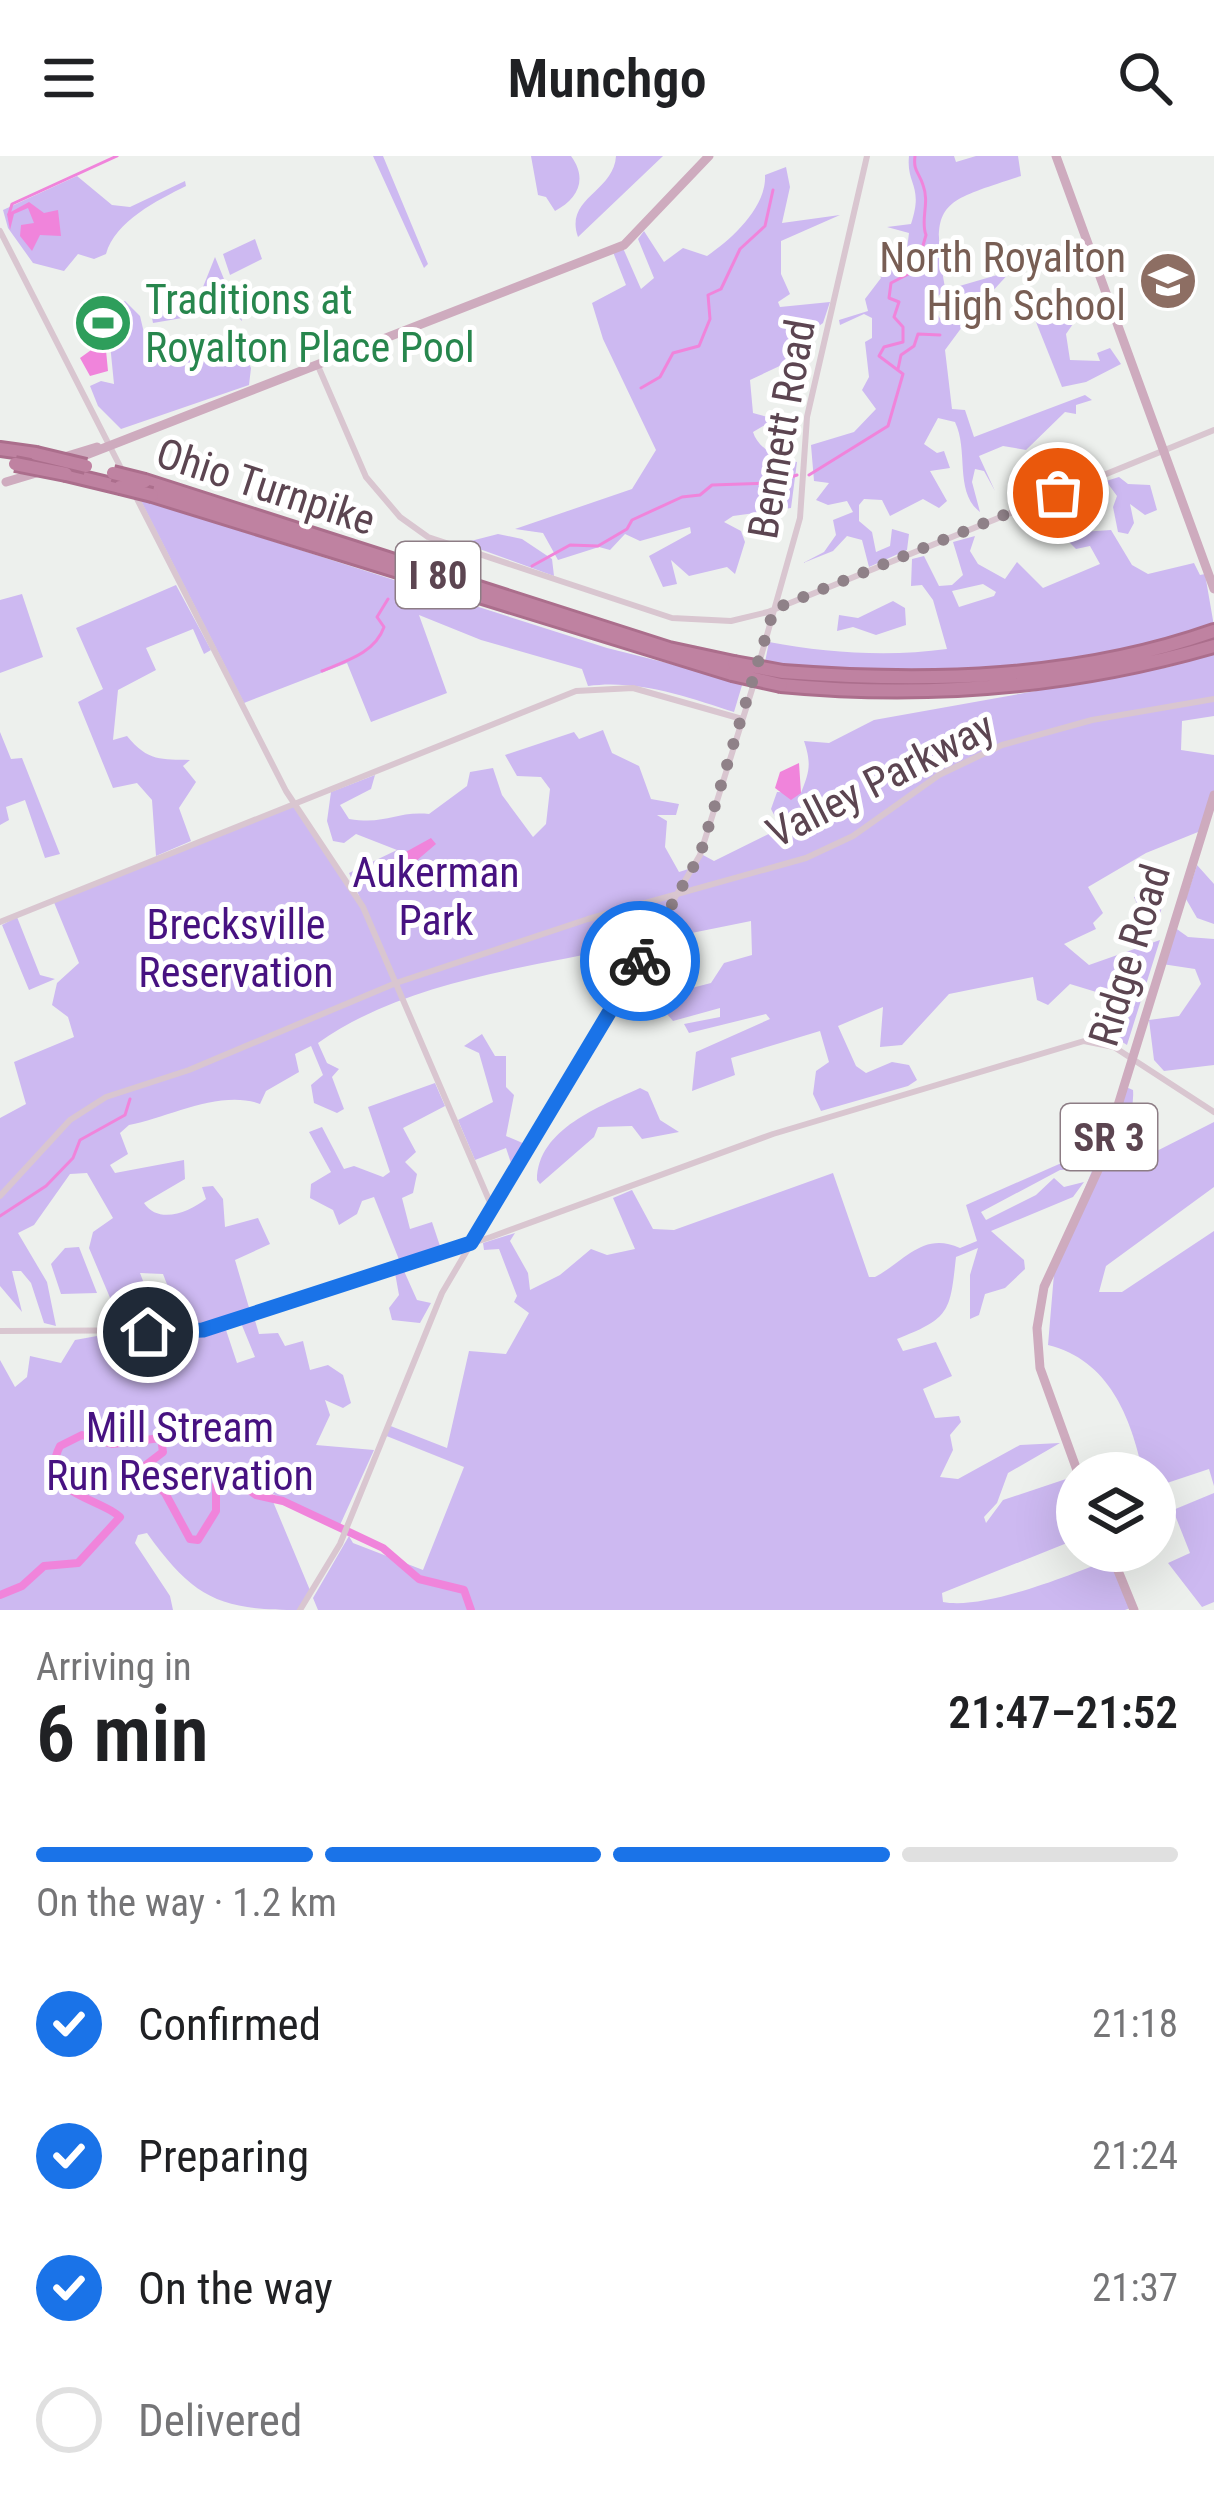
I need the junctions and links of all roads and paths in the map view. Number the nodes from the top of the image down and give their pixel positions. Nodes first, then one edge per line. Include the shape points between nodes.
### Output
1 (709, 156) edge
2 (867, 156) edge
3 (1056, 156) edge
4 (0, 231) edge
5 (318, 366) junction
6 (1214, 430) edge
7 (105, 445) junction
8 (0, 449) edge
9 (1162, 451) junction
10 (7, 463) edge
11 (117, 480) junction
12 (3, 483) edge
13 (1214, 589) edge
14 (774, 609) junction
15 (1214, 631) edge
16 (1214, 646) edge
17 (733, 669) junction
18 (782, 679) junction
19 (1214, 699) edge
20 (742, 719) junction
21 (1214, 795) edge
22 (292, 803) junction
23 (680, 893) junction
24 (0, 922) edge
25 (396, 983) junction
26 (1130, 1057) junction
27 (1214, 1112) edge
28 (0, 1196) edge
29 (492, 1207) junction
30 (471, 1243) junction
31 (0, 1331) edge
32 (1070, 1452) edge
33 (1119, 1572) edge
34 (300, 1610) edge
35 (1134, 1610) edge

1 - 5 main road via 624,244
2 - 14 street, Bennett Road via 807,417 800,518
3 - 9 main road
4 - 7 street
5 - 7 main road
5 - 14 street via 366,477 428,537 672,618 731,621
6 - 9 street
7 - 12 main road
7 - 22 street
8 - 11 highway, Ohio Turnpike / I 80, bridge
9 - 13 main road
9 - 14 street
10 - 11 highway, Ohio Turnpike / I 80, bridge
11 - 17 highway, Ohio Turnpike / I 80, bridge
11 - 17 highway, Ohio Turnpike / I 80, bridge via 145,481
14 - 20 street, Bennett Road
15 - 18 highway, Ohio Turnpike / I 80 via 993,677
16 - 18 highway, Ohio Turnpike / I 80 via 988,689 880,695
17 - 18 highway, Ohio Turnpike / I 80, bridge
19 - 23 street, Valley Parkway via 1002,746 939,775 834,846
20 - 22 street via 633,688 596,687
20 - 23 street, Bennett Road via 700,855
21 - 26 main road, Ridge Road / SR 3
22 - 24 street
22 - 25 street via 363,907
23 - 25 street, Valley Parkway
23 - 29 street, Bennett Road
25 - 28 street, Valley Parkway via 106,1097 70,1120
25 - 29 street
26 - 27 street
26 - 30 street via 1097,1042 1069,1045 773,1134
26 - 32 main road, Ridge Road / SR 3 via 1093,1183 1048,1272 1037,1328 1043,1382
29 - 30 street, Bennett Road
30 - 31 street via 203,1330
30 - 34 street, Bennett Road via 439,1299 340,1544
33 - 35 main road

